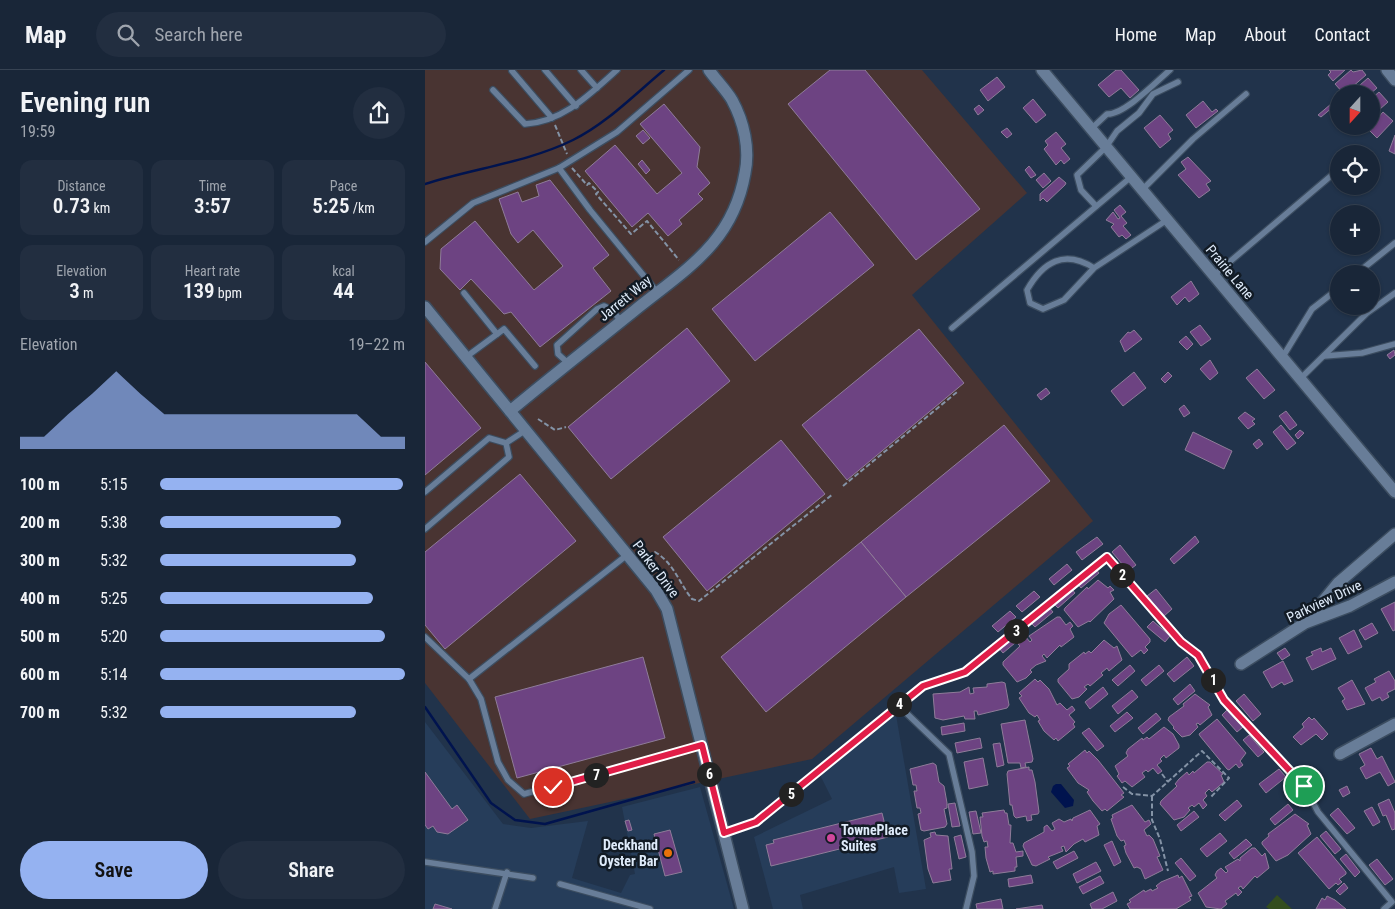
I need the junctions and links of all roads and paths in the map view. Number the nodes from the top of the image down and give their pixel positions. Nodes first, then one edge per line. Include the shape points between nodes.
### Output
1 (545, 70) edge
2 (581, 70) edge
3 (615, 70) edge
4 (689, 70) edge
5 (709, 70) edge
6 (1042, 70) edge
7 (1170, 70) edge
8 (1387, 70) edge
9 (512, 71) edge
10 (1395, 80) edge
11 (1178, 82) dead end
12 (597, 88) junction
13 (493, 90) dead end
14 (1247, 94) dead end
15 (576, 106) junction
16 (552, 118) junction
17 (555, 125) dead end
18 (1091, 129) junction
19 (1106, 146) junction
20 (568, 156) dead end
21 (572, 167) dead end
22 (559, 168) junction
23 (1131, 177) junction
24 (1330, 177) edge
25 (1142, 190) junction
26 (1096, 206) junction
27 (1167, 220) junction
28 (425, 242) edge
29 (1395, 243) edge
30 (679, 260) dead end
31 (1367, 265) edge
32 (1094, 268) junction
33 (1213, 276) junction
34 (657, 292) junction
35 (464, 293) dead end
36 (1395, 293) edge
37 (1330, 295) edge
38 (426, 310) edge
39 (621, 321) junction
40 (952, 328) dead end
41 (497, 334) junction
42 (1395, 344) edge
43 (1324, 356) junction
44 (466, 357) junction
45 (1282, 358) junction
46 (568, 364) junction
47 (535, 366) dead end
48 (1301, 379) junction
49 (957, 392) dead end
50 (510, 411) junction
51 (538, 420) dead end
52 (566, 427) dead end
53 (526, 430) junction
54 (507, 443) junction
55 (843, 486) dead end
56 (425, 492) edge
57 (1395, 492) edge
58 (833, 494) dead end
59 (425, 529) edge
60 (1395, 534) edge
61 (627, 555) junction
62 (648, 556) dead end
63 (1395, 582) edge
64 (1305, 623) junction
65 (425, 637) edge
66 (1241, 664) dead end
67 (469, 679) junction
68 (898, 705) junction
69 (1395, 724) edge
70 (702, 745) junction
71 (1340, 754) dead end
72 (1161, 774) dead end
73 (1169, 782) junction
74 (1123, 787) dead end
75 (1152, 796) junction
76 (1210, 798) dead end
77 (724, 833) junction
78 (425, 862) edge
79 (1168, 871) dead end
80 (507, 872) junction
81 (533, 878) dead end
82 (560, 884) dead end
83 (629, 906) edge
84 (495, 909) edge
85 (650, 909) edge
86 (743, 909) edge
87 (965, 909) edge
88 (1384, 909) edge

1 - 15 lane
2 - 12 lane
3 - 12 lane
4 - 22 lane via 617,132
5 - 34 street, Jarrett Way via 732,100 741,120 748,159 741,194 726,228 699,259
6 - 18 street, Prairie Lane
7 - 18 lane via 1123,109 1107,114
8 - 10 street
9 - 16 lane
11 - 19 lane via 1153,94
12 - 15 lane
13 - 16 lane via 525,124
14 - 25 lane via 1193,139
15 - 16 lane
17 - 20 path
18 - 19 street, Prairie Lane
19 - 23 street, Prairie Lane
19 - 26 lane via 1077,175 1081,190
21 - 30 path via 631,234 647,221
22 - 28 lane via 473,204
22 - 34 lane
23 - 25 street, Prairie Lane
23 - 26 lane
24 - 33 lane
25 - 27 street, Prairie Lane
26 - 40 lane
27 - 32 lane
27 - 33 street, Prairie Lane
29 - 31 lane
32 - 32 lane via 1064,300 1043,310 1030,303 1027,290 1034,277 1052,262 1069,257
33 - 45 street, Prairie Lane
34 - 39 street, Jarrett Way
35 - 41 lane
36 - 43 lane via 1367,313
37 - 45 lane via 1312,309
38 - 44 street, Parker Drive
39 - 46 street, Jarrett Way
39 - 46 lane via 612,310 604,306 597,309 557,345 558,354
41 - 44 lane
41 - 47 lane via 504,328
42 - 43 lane via 1361,353
43 - 48 lane
44 - 50 street, Parker Drive
45 - 48 street, Prairie Lane
46 - 50 street, Jarrett Way
48 - 57 street, Prairie Lane
49 - 55 path
50 - 53 street, Parker Drive
51 - 52 path via 555,430
53 - 54 lane
53 - 61 street, Parker Drive
54 - 56 lane via 489,438
54 - 59 lane via 509,457
58 - 62 path via 699,601 692,599 670,565 659,555 655,552
60 - 64 street via 1338,583
61 - 67 lane
61 - 70 street, Parker Drive via 667,609
63 - 64 street, Parkview Drive via 1350,606
64 - 66 street, Parkview Drive
65 - 67 lane
67 - 70 lane via 481,699 498,762 508,780 524,794
68 - 77 lane via 756,822
68 - 87 lane via 949,754 972,852 974,876
68 - 88 lane via 923,686 965,672 1107,557 1181,642 1198,655 1224,700 1304,786 1318,812 1392,902
69 - 71 street
70 - 77 street, Parker Drive
72 - 73 path
73 - 75 path
73 - 76 path via 1202,751 1229,778
74 - 75 path via 1132,794
75 - 79 path via 1151,820
77 - 86 street, Parker Drive
78 - 80 lane
80 - 81 lane
80 - 84 lane
82 - 83 lane
83 - 85 lane

